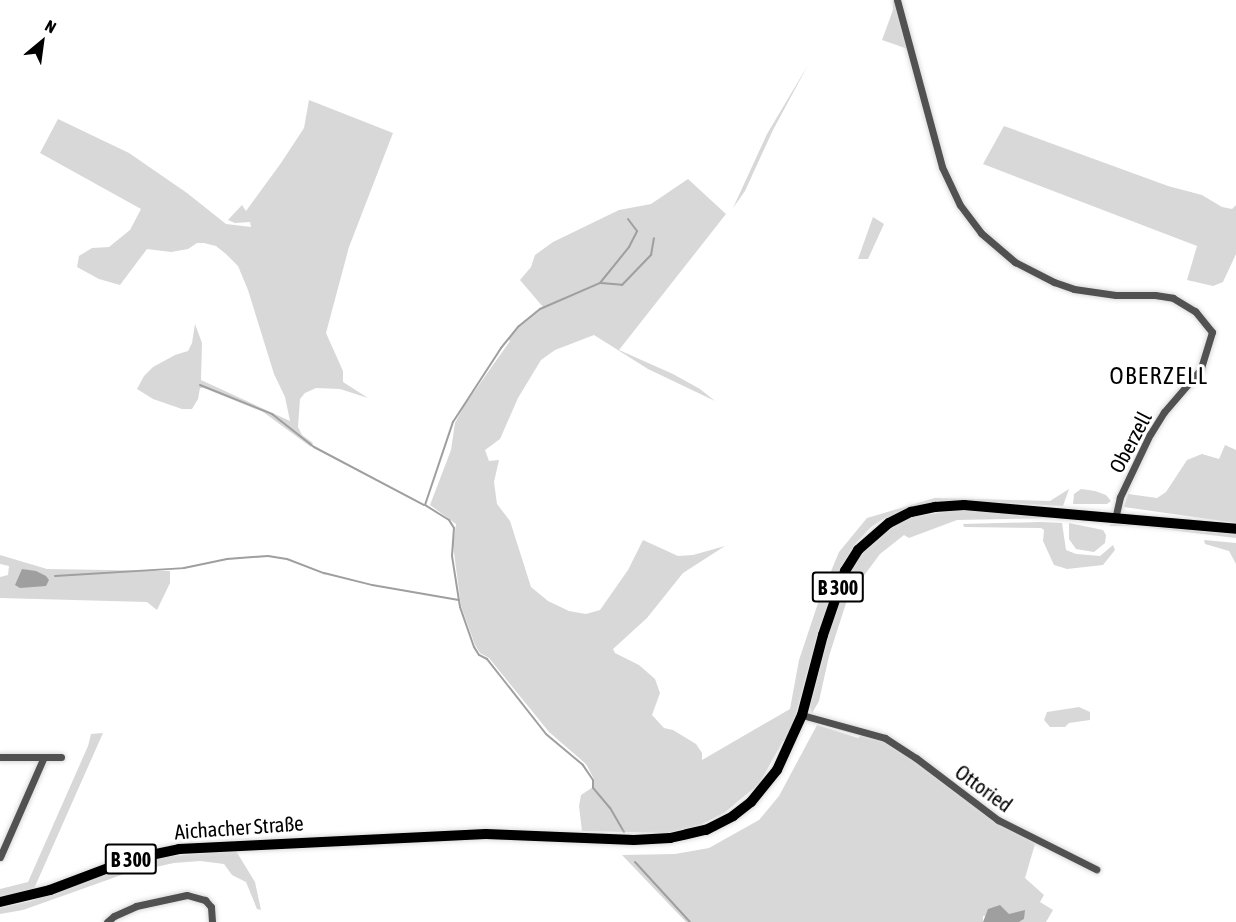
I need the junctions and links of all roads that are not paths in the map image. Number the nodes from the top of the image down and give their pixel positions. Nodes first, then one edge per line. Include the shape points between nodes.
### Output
1 (897, 0) edge
2 (1115, 518) junction
3 (1236, 529) edge
4 (802, 715) junction
5 (0, 757) edge
6 (44, 757) junction
7 (61, 757) dead end
8 (0, 857) edge
9 (1096, 869) dead end
10 (0, 902) edge
11 (107, 922) edge
12 (212, 922) edge

1 - 2 street, Oberzell via 942,167 960,205 996,248 1030,272 1074,289 1116,296 1173,298 1196,311 1212,332 1201,369 1164,412 1142,450 1120,497
2 - 3 main road, B 300
2 - 4 main road, B 300 via 964,505 919,510 889,523 865,543 845,571
4 - 9 street, Ottoried via 898,745 998,820
4 - 10 main road, Aichacher Straße / B 300 via 767,786 733,816 706,830 634,840 486,834 179,849 132,859 50,890
5 - 6 street
6 - 7 street
6 - 8 street
11 - 12 street via 136,906 188,895 205,900 212,907

